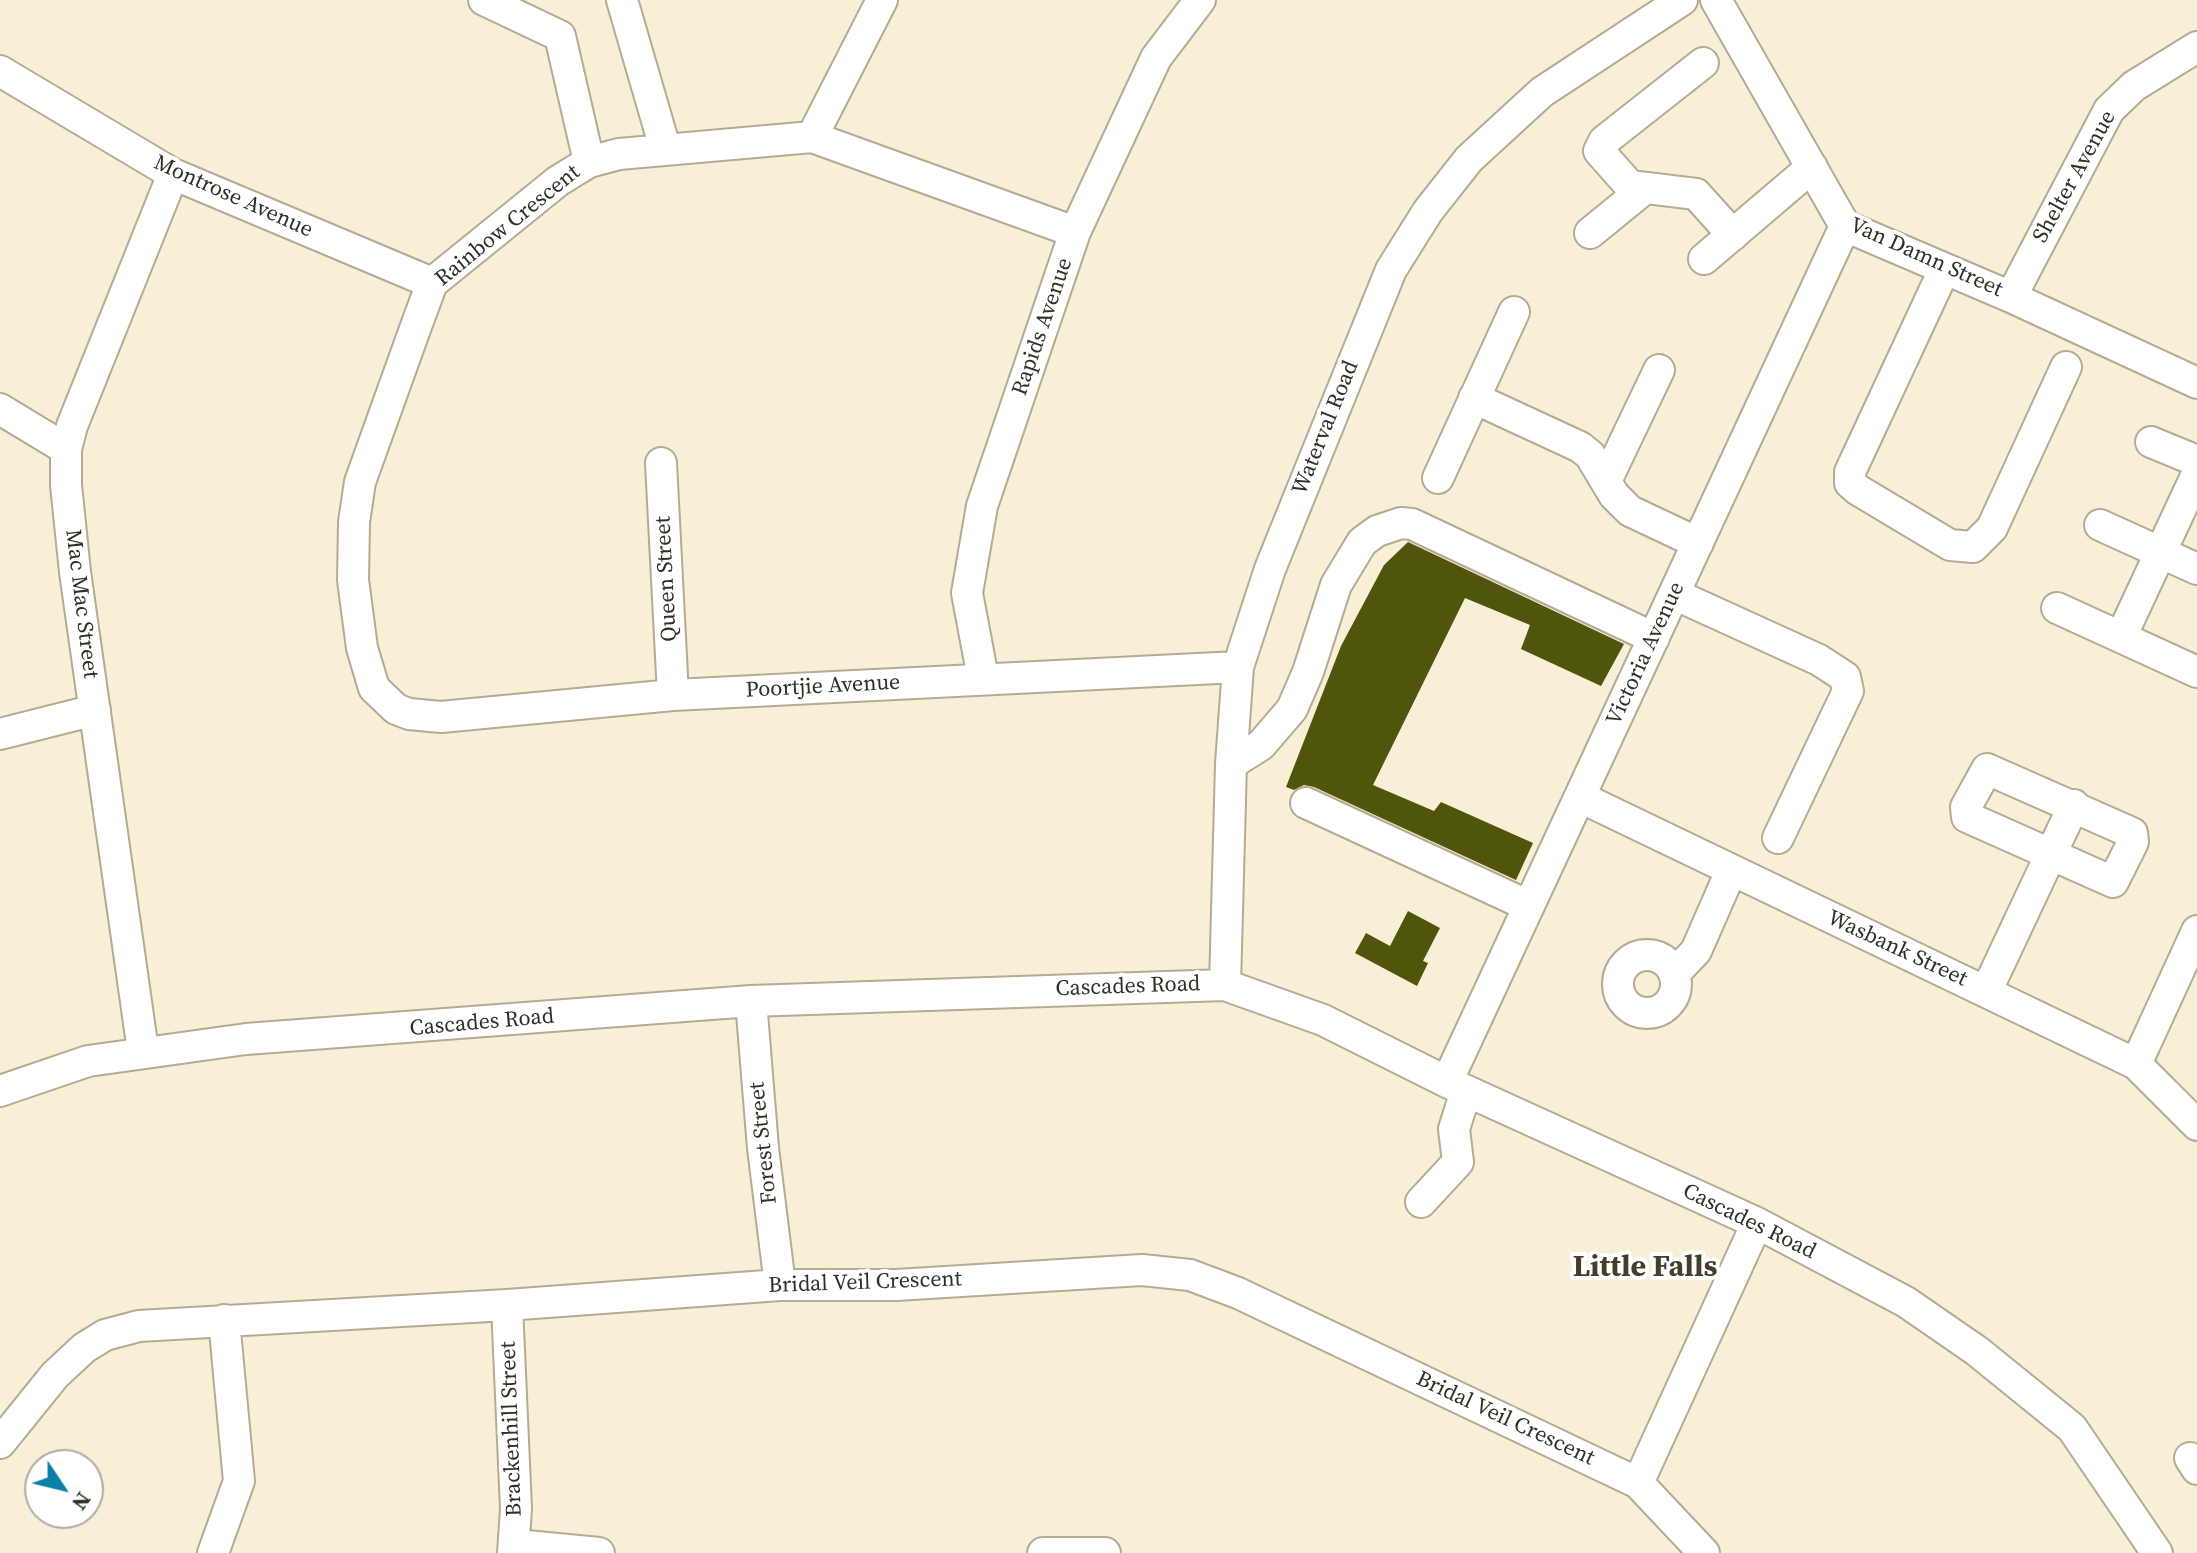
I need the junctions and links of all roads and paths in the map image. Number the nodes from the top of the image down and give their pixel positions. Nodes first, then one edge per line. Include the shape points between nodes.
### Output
1 (484, 0) edge
2 (622, 0) edge
3 (882, 0) edge
4 (1200, 0) edge
5 (1682, 0) edge
6 (1716, 0) edge
7 (2197, 47) edge
8 (1703, 63) dead end
9 (0, 71) edge
10 (812, 137) junction
11 (665, 148) junction
12 (589, 162) junction
13 (1812, 167) junction
14 (173, 174) junction
15 (1644, 189) junction
16 (1845, 226) junction
17 (1075, 232) junction
18 (1590, 233) dead end
19 (1733, 235) junction
20 (1704, 259) dead end
21 (1944, 270) junction
22 (432, 283) junction
23 (2011, 297) junction
24 (1514, 312) dead end
25 (2066, 367) dead end
26 (1659, 370) dead end
27 (2197, 383) edge
28 (1474, 398) junction
29 (0, 409) edge
30 (2151, 442) dead end
31 (66, 449) junction
32 (2197, 461) edge
33 (661, 463) dead end
34 (2197, 474) edge
35 (1438, 478) dead end
36 (1606, 481) junction
37 (2100, 525) dead end
38 (1698, 543) junction
39 (2159, 553) junction
40 (2197, 569) edge
41 (1674, 594) junction
42 (2057, 608) dead end
43 (2121, 637) junction
44 (1654, 638) junction
45 (1238, 667) junction
46 (2197, 672) edge
47 (983, 678) junction
48 (673, 695) junction
49 (95, 710) junction
50 (409, 714) joint
51 (0, 734) edge
52 (1231, 764) junction
53 (1580, 797) junction
54 (1306, 803) dead end
55 (2074, 805) junction
56 (1778, 838) dead end
57 (2050, 856) junction
58 (1731, 871) junction
59 (1529, 906) junction
60 (2197, 931) edge
61 (1674, 974) dead end
62 (1225, 985) junction
63 (1986, 992) junction
64 (751, 1001) junction
65 (143, 1051) junction
66 (2136, 1064) junction
67 (1456, 1086) junction
68 (0, 1091) edge
69 (2197, 1125) edge
70 (1421, 1202) dead end
71 (1757, 1223) junction
72 (780, 1285) junction
73 (507, 1305) junction
74 (224, 1320) junction
75 (0, 1443) edge
76 (1638, 1483) junction
77 (2116, 1494) junction
78 (514, 1549) edge
79 (213, 1553) edge
80 (599, 1553) edge
81 (1043, 1553) edge
82 (1105, 1553) edge
83 (1704, 1553) edge
84 (2136, 1553) edge
85 (2157, 1553) edge

1 - 12 street via 560,36
2 - 11 street
3 - 10 street
4 - 17 street, Rapids Avenue via 1156,58
5 - 45 street, Waterval Road via 1542,92 1469,159 1428,211 1391,270 1337,395
6 - 13 street, Van Damn Street
7 - 23 street, Shelter Avenue via 2134,86 2109,110
8 - 15 street via 1600,146 1623,180
9 - 14 street, Montrose Avenue
10 - 11 street, Rainbow Crescent
10 - 17 street, Rainbow Crescent
11 - 12 street, Rainbow Crescent
12 - 22 street, Rainbow Crescent
13 - 16 street, Van Damn Street
13 - 19 street
14 - 22 street, Montrose Avenue
14 - 31 street, Mac Mac Street
15 - 18 street
15 - 19 street via 1696,194
16 - 21 street, Van Damn Street
16 - 38 street, Victoria Avenue
17 - 47 street, Rapids Avenue via 972,547 967,593
19 - 20 street
21 - 23 street, Van Damn Street
21 - 25 street via 1850,472 1850,483 1858,490 1950,545 1973,547 1992,528
22 - 50 street, Rainbow Crescent via 360,482 354,522 353,580 366,661 374,688
23 - 27 street, Van Damn Street
24 - 28 street
26 - 36 street
28 - 35 street
28 - 36 street via 1580,447
29 - 31 street
30 - 32 street
31 - 49 street, Mac Mac Street via 72,543
33 - 48 street, Queen Street
34 - 39 street
36 - 38 street via 1630,511
37 - 39 street
38 - 41 street, Victoria Avenue
39 - 40 street
39 - 43 street
41 - 44 street, Victoria Avenue
41 - 56 street via 1845,677 1848,691
42 - 43 street
43 - 46 street
44 - 52 street via 1401,523 1362,542 1336,585 1292,709 1261,745
44 - 53 street, Victoria Avenue
45 - 47 street, Poortjie Avenue
45 - 52 street, Waterval Road
47 - 48 street, Poortjie Avenue
48 - 50 street, Poortjie Avenue via 441,717
49 - 51 street
49 - 65 street, Mac Mac Street
52 - 62 street, Waterval Road
53 - 58 street, Wasbank Street
53 - 59 street, Victoria Avenue
54 - 59 street
55 - 57 street
55 - 57 street via 2132,833 2116,879 2106,882
55 - 57 street via 1991,769 1980,775 1967,817
57 - 63 street
58 - 61 street via 1696,951
58 - 63 street, Wasbank Street
59 - 67 street, Victoria Avenue
60 - 66 street
62 - 64 street, Cascades Road
62 - 67 street, Cascades Road via 1323,1020
63 - 66 street, Wasbank Street
64 - 65 street, Cascades Road
64 - 72 street, Forest Street
65 - 68 street, Cascades Road via 88,1061
66 - 69 street, Wasbank Street
67 - 70 street, Victoria Avenue via 1458,1162
67 - 71 street, Cascades Road
71 - 76 street
71 - 77 street, Cascades Road via 1906,1302 1977,1351 2072,1428
72 - 73 street, Bridal Veil Crescent
72 - 76 street, Bridal Veil Crescent via 896,1285 1142,1270 1190,1275
73 - 74 street, Bridal Veil Crescent
73 - 78 street, Brackenhill Street
74 - 75 street, Bridal Veil Crescent via 139,1326 105,1335 55,1375
74 - 79 street via 239,1481
76 - 83 street, Bridal Veil Crescent
77 - 84 street, Cascades Road
77 - 85 street, Cascades Road
78 - 80 street
81 - 82 street

